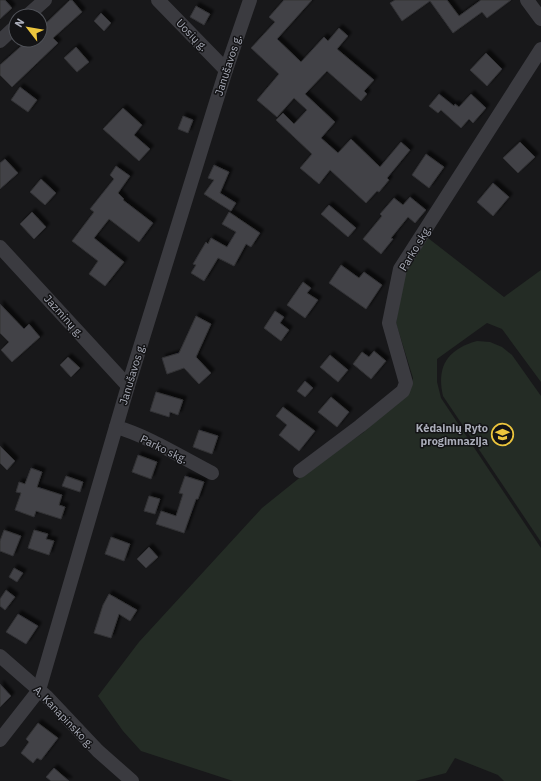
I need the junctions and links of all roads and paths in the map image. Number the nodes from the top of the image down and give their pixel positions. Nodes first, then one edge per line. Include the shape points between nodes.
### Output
1 (45, 0) edge
2 (158, 0) edge
3 (250, 0) edge
4 (527, 0) edge
5 (36, 8) edge
6 (541, 19) edge
7 (8, 34) edge
8 (0, 41) edge
9 (541, 49) edge
10 (226, 70) junction
11 (0, 247) edge
12 (128, 386) junction
13 (116, 427) junction
14 (300, 471) dead end
15 (212, 473) dead end
16 (0, 656) edge
17 (40, 690) junction
18 (0, 740) edge
19 (131, 780) edge

1 - 5 street
2 - 10 street, Uosių g.
3 - 10 street, Janušavos g.
4 - 6 street
7 - 8 street
9 - 14 street, Parko skg. via 400,269 389,323 406,382 403,391
10 - 12 street, Janušavos g.
11 - 12 street, Jazminų g.
12 - 13 street, Janušavos g.
13 - 15 street, Parko skg. via 157,444
13 - 17 street, Janušavos g.
16 - 17 street, A. Kanapinsko g.
17 - 18 street, Janušavos g.
17 - 19 street, A. Kanapinsko g. via 98,751

